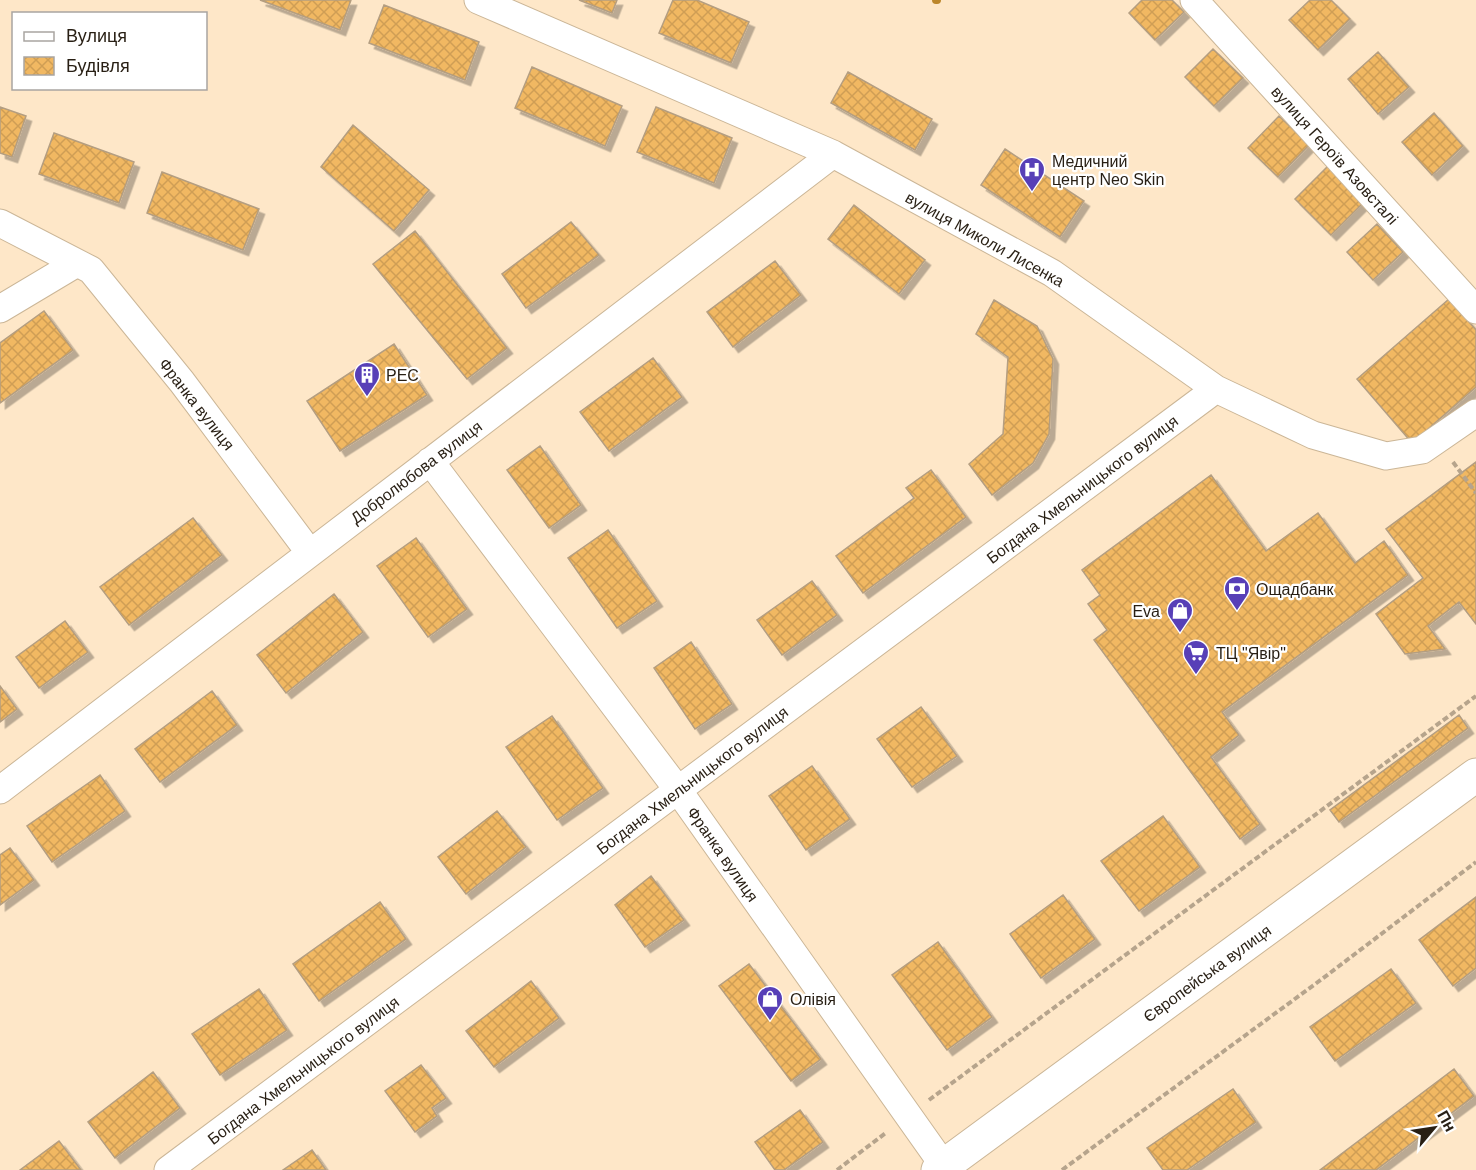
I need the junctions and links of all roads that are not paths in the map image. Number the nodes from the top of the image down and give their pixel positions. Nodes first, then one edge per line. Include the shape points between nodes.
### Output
1 (478, 0) edge
2 (1194, 0) edge
3 (833, 154) junction
4 (0, 223) edge
5 (77, 263) junction
6 (0, 309) edge
7 (1476, 310) edge
8 (1216, 389) junction
9 (1476, 413) edge
10 (430, 461) junction
11 (310, 552) junction
12 (1476, 775) edge
13 (0, 790) edge
14 (678, 790) junction
15 (941, 1168) edge
16 (168, 1170) edge

1 - 3 street, вулиця Миколи Лисенка
2 - 7 street, вулиця Героїв Азовсталі
3 - 8 street, вулиця Миколи Лисенка via 1052,273
3 - 10 street, Добролюбова вулиця
4 - 5 street, Франка вулиця
5 - 6 street
5 - 11 street, Франка вулиця via 91,270 182,382
8 - 9 street, вулиця Миколи Лисенка via 1314,435 1386,456 1422,450
8 - 14 street, Богдана Хмельницького вулиця
10 - 11 street, Добролюбова вулиця
10 - 14 street, Франка вулиця
11 - 13 street, Добролюбова вулиця
12 - 15 street, Європейська вулиця
14 - 15 street, Франка вулиця via 909,1115
14 - 16 street, Богдана Хмельницького вулиця

